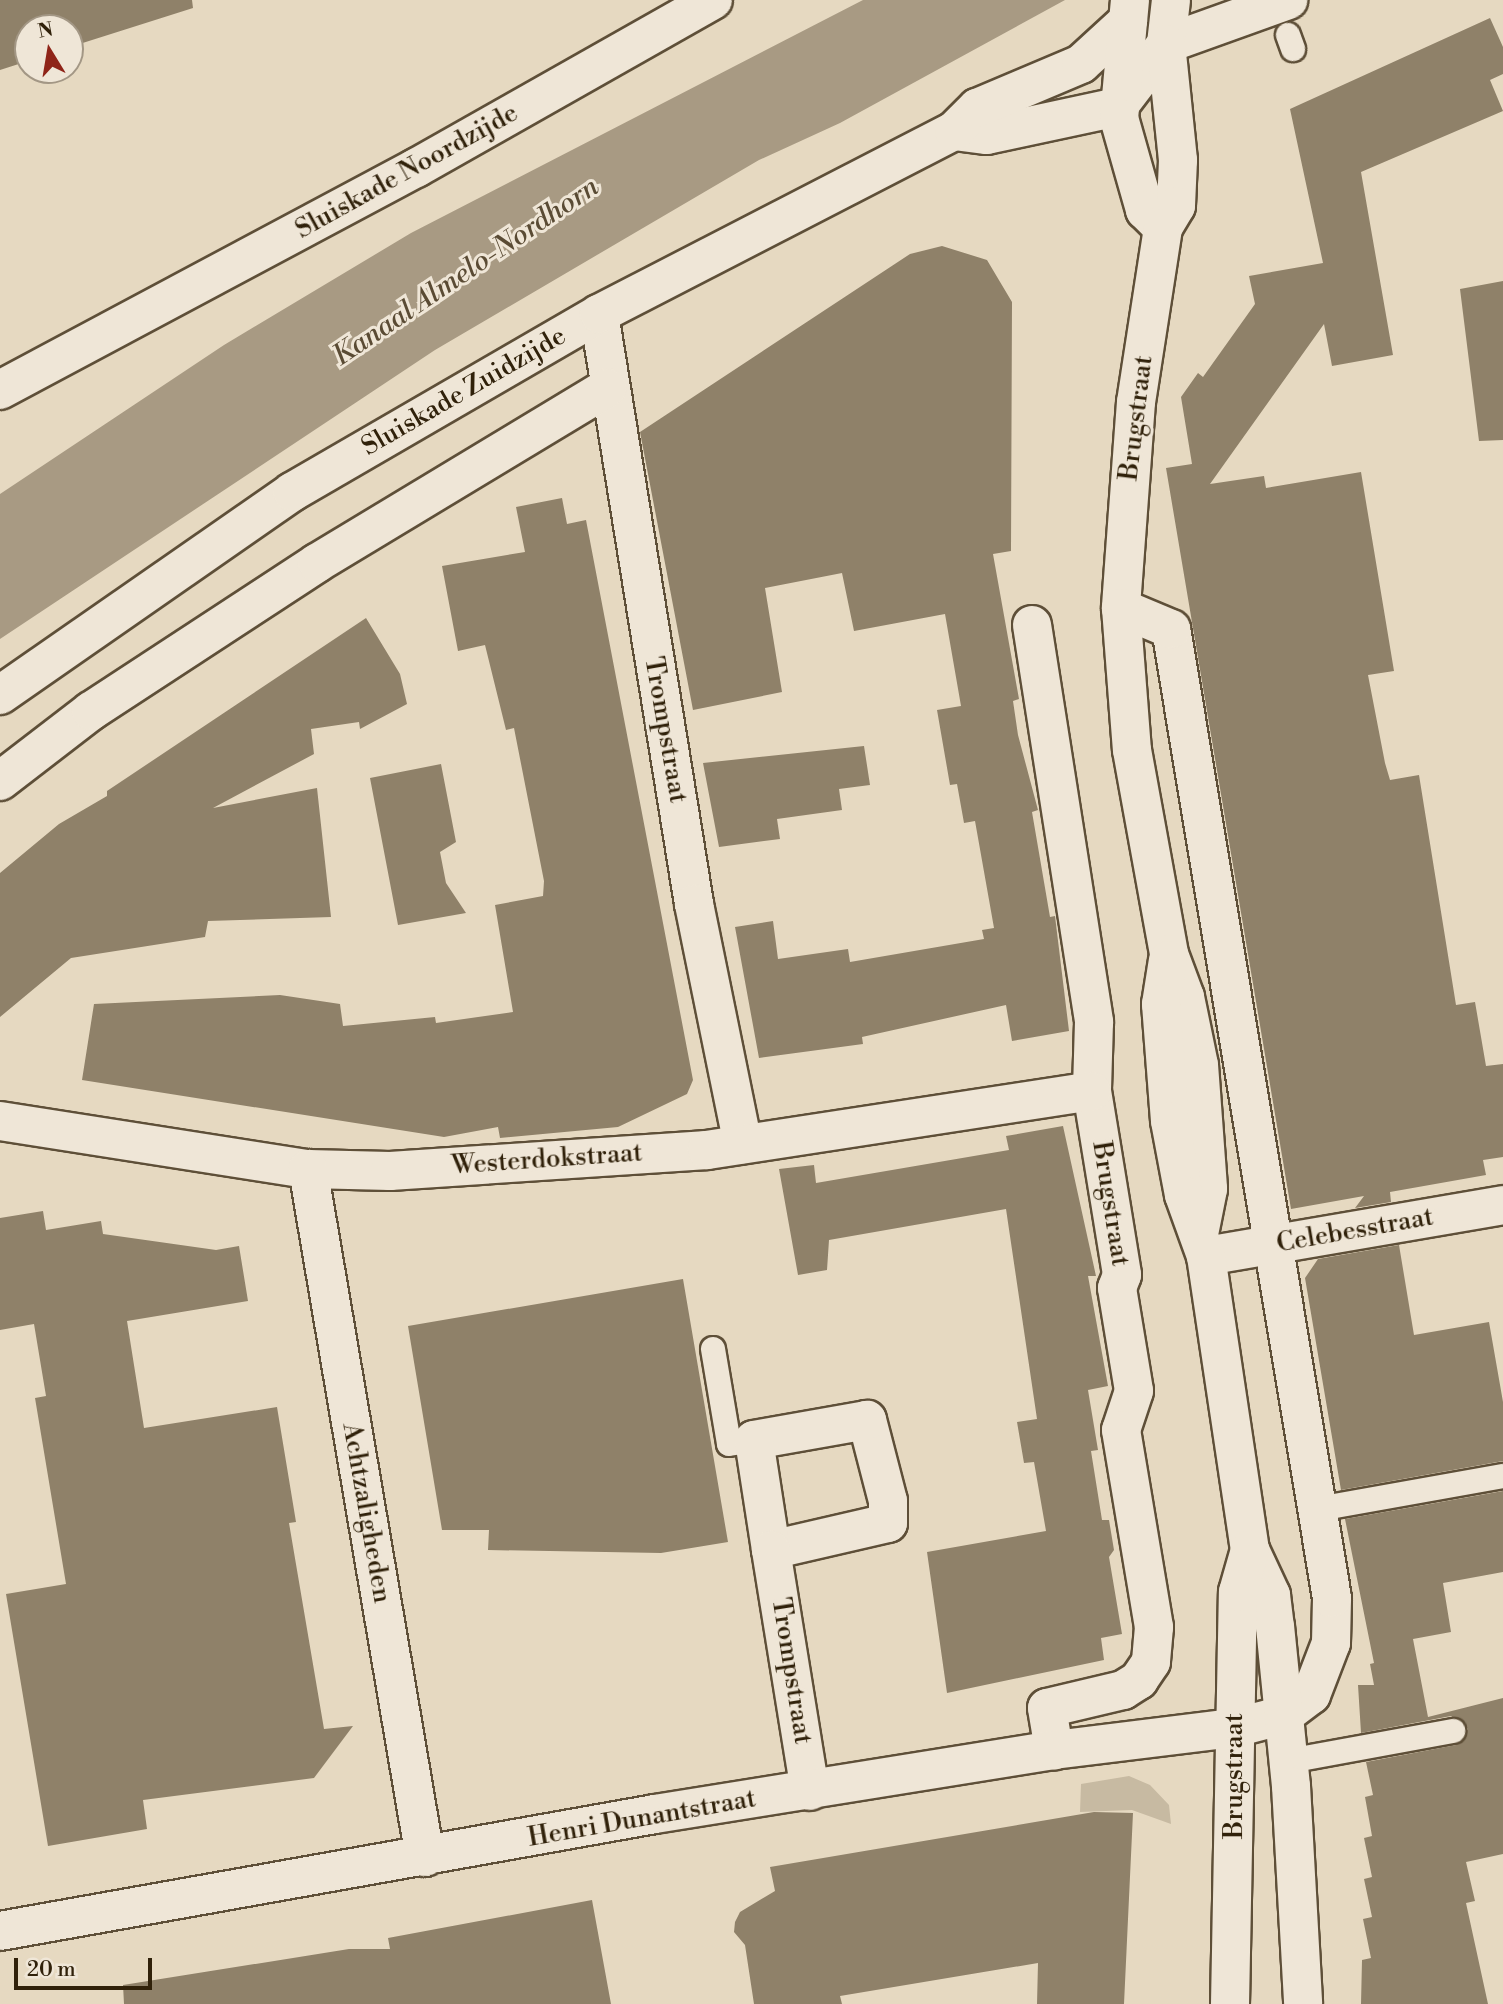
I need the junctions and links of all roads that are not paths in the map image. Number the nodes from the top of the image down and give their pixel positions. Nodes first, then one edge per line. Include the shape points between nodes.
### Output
1 (713, 0) edge
2 (1171, 0) edge
3 (1136, 7) edge
4 (1284, 18) edge
5 (1166, 44) junction
6 (1118, 107) junction
7 (954, 131) junction
8 (1163, 228) junction
9 (598, 314) junction
10 (99, 339) junction
11 (607, 388) junction
12 (0, 390) edge
13 (0, 413) edge
14 (1121, 608) junction
15 (1032, 625) dead end
16 (0, 695) edge
17 (0, 781) edge
18 (1092, 1091) junction
19 (0, 1121) edge
20 (743, 1143) junction
21 (307, 1169) junction
22 (1503, 1205) edge
23 (1203, 1243) junction
24 (1275, 1245) junction
25 (713, 1349) dead end
26 (754, 1440) junction
27 (1503, 1476) edge
28 (1318, 1509) junction
29 (771, 1550) junction
30 (1251, 1550) junction
31 (1284, 1715) junction
32 (1234, 1728) junction
33 (1453, 1731) dead end
34 (1054, 1750) junction
35 (1289, 1761) junction
36 (810, 1791) junction
37 (425, 1857) junction
38 (0, 1931) edge
39 (1296, 1996) edge
40 (1230, 2004) edge

1 - 10 street, Sluiskade Noordzijde
2 - 5 street, Brugstraat
3 - 5 street
3 - 6 street
3 - 7 street, Sluiskade Zuidzijde via 1092,57 977,108
4 - 5 street
5 - 6 street
5 - 8 street, Brugstraat via 1178,160 1176,206
6 - 7 street via 987,135
6 - 8 street via 1145,210
7 - 9 street, Sluiskade Zuidzijde
8 - 14 street, Brugstraat via 1136,402
9 - 11 street, Trompstraat
9 - 16 street, Sluiskade Zuidzijde via 292,492
10 - 12 street, Sluiskade Noordzijde
10 - 13 street, Sluiskade Noordzijde via 57,382
11 - 17 street via 317,563 91,711
11 - 20 street, Trompstraat via 694,904
14 - 23 street, Brugstraat via 1132,750 1169,954 1161,1004 1170,1121 1184,1195
14 - 24 street, Brugstraat via 1171,629
15 - 18 street, Brugstraat via 1094,1022
18 - 20 street, Westerdokstraat
18 - 34 street, Brugstraat via 1122,1275 1117,1288 1134,1391 1121,1430 1154,1627 1151,1662 1139,1679 1123,1690 1047,1708
19 - 21 street, Westerdokstraat
20 - 21 street, Westerdokstraat via 390,1171
21 - 37 street, Achtzaligheden
22 - 24 street, Celebesstraat
23 - 24 street, Celebesstraat
23 - 30 street, Brugstraat
24 - 28 street, Brugstraat
25 - 26 lane via 729,1444
26 - 29 street, Trompstraat
26 - 29 street via 867,1420 888,1501 888,1523
27 - 28 lane
28 - 31 street, Brugstraat via 1332,1598 1331,1643 1311,1695
29 - 36 street, Trompstraat
30 - 31 street, Brugstraat via 1271,1594
30 - 32 street, Brugstraat via 1238,1592
31 - 32 street, Henri Dunantstraat
31 - 35 street, Brugstraat
32 - 34 street, Henri Dunantstraat
32 - 40 street, Brugstraat
33 - 35 lane
34 - 36 street, Henri Dunantstraat
35 - 39 street, Brugstraat
36 - 37 street, Henri Dunantstraat
37 - 38 street, Henri Dunantstraat

